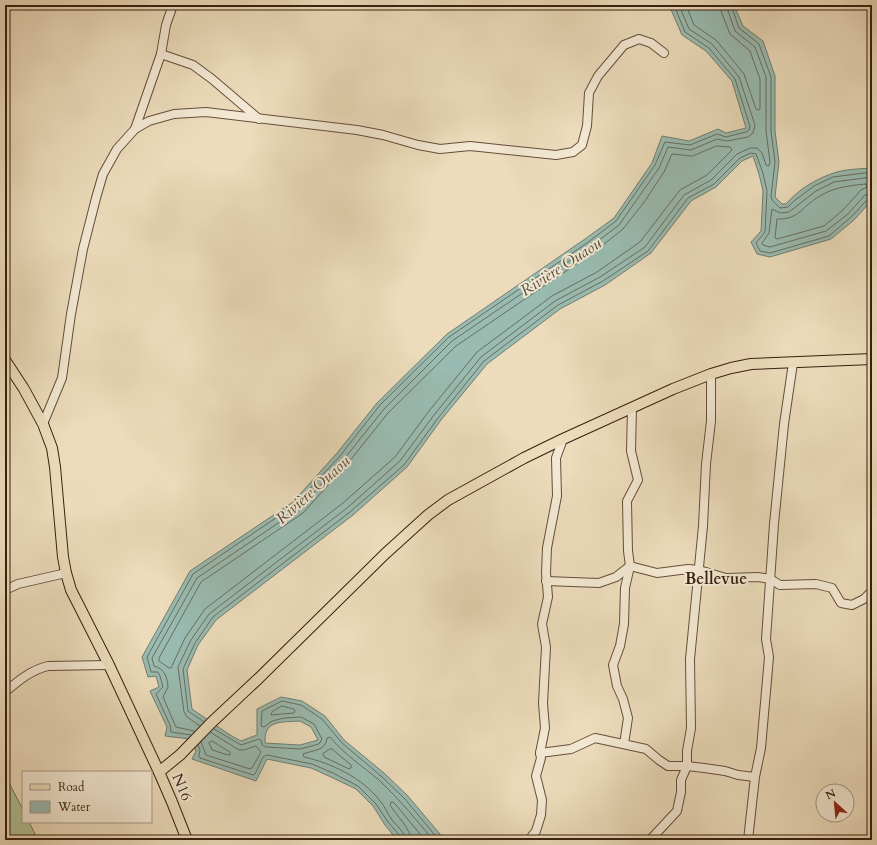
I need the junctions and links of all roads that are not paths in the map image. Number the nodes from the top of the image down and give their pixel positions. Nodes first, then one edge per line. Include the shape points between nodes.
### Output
1 (173, 5) edge
2 (664, 53) dead end
3 (161, 54) junction
4 (260, 120) junction
5 (135, 129) junction
6 (872, 359) edge
7 (5, 360) edge
8 (793, 363) junction
9 (711, 374) junction
10 (632, 408) junction
11 (43, 424) junction
12 (563, 439) junction
13 (630, 566) junction
14 (699, 570) junction
15 (66, 572) junction
16 (770, 579) junction
17 (546, 581) junction
18 (5, 590) edge
19 (872, 591) edge
20 (109, 665) junction
21 (5, 692) edge
22 (624, 744) junction
23 (540, 753) junction
24 (687, 766) junction
25 (159, 772) junction
26 (755, 777) junction
27 (186, 840) edge
28 (529, 840) edge
29 (650, 840) edge
30 (748, 840) edge

1 - 3 street via 166,25
2 - 4 street via 639,39 624,45 598,76 589,93 587,126 582,145 573,152 556,155 470,146 440,149 357,130
3 - 4 street via 193,65
3 - 5 street
4 - 5 street via 206,112 174,114 149,121
5 - 11 street via 117,149 103,174 83,249 62,378
6 - 8 main road, N16
7 - 11 main road
8 - 9 main road, N16 via 751,364
8 - 16 street via 778,478
9 - 10 main road, N16
9 - 14 street via 711,421
10 - 12 main road, N16
10 - 13 street via 631,451 638,480 627,501
11 - 15 main road via 52,448 55,467
12 - 17 street via 556,458 557,496 547,548
12 - 25 main road, N16 / N16 via 448,500 428,515 180,755
13 - 14 street via 657,573
13 - 17 street via 616,577 598,582
13 - 22 street via 625,588 624,624 613,665 628,718
14 - 16 street via 726,578
14 - 24 street via 690,659 691,728
15 - 18 street via 18,584
15 - 20 main road via 71,590
16 - 19 street via 780,585 816,584 832,588 841,603 852,605
16 - 26 street via 766,639 769,657 761,748
17 - 23 street via 548,597 542,624 546,647 542,703 545,728
20 - 21 street via 39,668
20 - 25 main road
22 - 23 street via 595,738 570,749
22 - 24 street via 646,749 668,766
23 - 28 street via 536,776 542,800 541,815 536,832
24 - 26 street
24 - 29 street via 681,780 677,811
25 - 27 main road, N16 / N16
26 - 30 street

